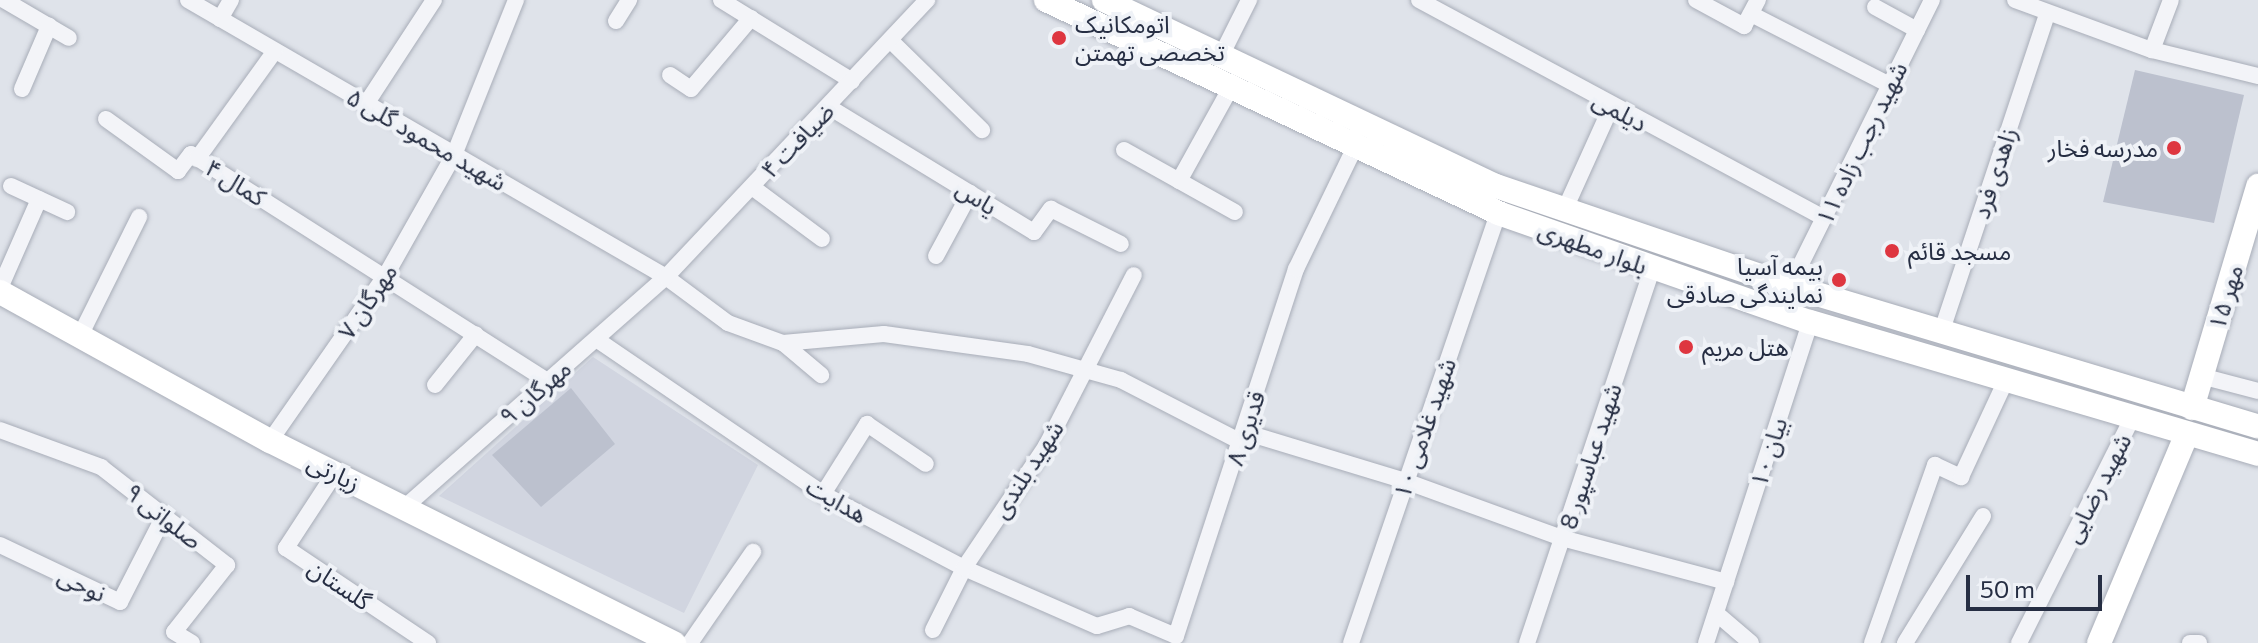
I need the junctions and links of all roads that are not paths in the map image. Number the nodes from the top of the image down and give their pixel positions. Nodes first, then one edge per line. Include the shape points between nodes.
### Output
1 (4, 0) edge
2 (188, 0) edge
3 (231, 0) edge
4 (516, 0) edge
5 (629, 0) edge
6 (721, 0) edge
7 (927, 0) edge
8 (1046, 0) edge
9 (1104, 0) edge
10 (1249, 0) edge
11 (1419, 0) edge
12 (1696, 0) edge
13 (1932, 0) edge
14 (2015, 0) edge
15 (2171, 0) edge
16 (432, 1) edge
17 (1073, 6) edge
18 (1875, 7) dead end
19 (1751, 13) edge
20 (2047, 14) junction
21 (751, 18) junction
22 (220, 19) junction
23 (616, 21) dead end
24 (49, 26) junction
25 (1917, 30) junction
26 (69, 38) dead end
27 (890, 40) junction
28 (2152, 50) junction
29 (275, 51) junction
30 (1221, 56) junction
31 (670, 75) dead end
32 (2258, 76) edge
33 (852, 81) junction
34 (1890, 85) junction
35 (1231, 87) junction
36 (22, 89) dead end
37 (366, 104) junction
38 (829, 107) junction
39 (1611, 107) junction
40 (106, 119) dead end
41 (982, 130) dead end
42 (1356, 145) junction
43 (1124, 150) dead end
44 (454, 155) junction
45 (197, 159) junction
46 (1179, 181) junction
47 (11, 186) dead end
48 (2258, 186) edge
49 (752, 187) junction
50 (970, 193) junction
51 (39, 199) junction
52 (1565, 209) junction
53 (67, 212) dead end
54 (1235, 212) dead end
55 (1498, 213) junction
56 (139, 217) dead end
57 (1824, 218) junction
58 (822, 239) dead end
59 (1121, 244) dead end
60 (936, 256) dead end
61 (1652, 269) junction
62 (386, 275) junction
63 (1134, 275) dead end
64 (666, 277) junction
65 (1790, 286) junction
66 (0, 290) edge
67 (1810, 322) junction
68 (1941, 333) junction
69 (476, 334) junction
70 (80, 336) junction
71 (596, 339) junction
72 (783, 343) junction
73 (1088, 369) junction
74 (821, 375) dead end
75 (2201, 376) junction
76 (548, 381) junction
77 (2005, 382) junction
78 (435, 385) dead end
79 (2258, 391) edge
80 (2192, 408) junction
81 (2132, 418) junction
82 (2258, 426) edge
83 (0, 430) edge
84 (2187, 434) junction
85 (1242, 437) junction
86 (270, 441) junction
87 (2258, 454) edge
88 (926, 464) dead end
89 (335, 473) junction
90 (1405, 481) junction
91 (823, 494) junction
92 (405, 507) junction
93 (164, 516) junction
94 (1983, 516) dead end
95 (1562, 538) junction
96 (0, 545) edge
97 (753, 552) dead end
98 (964, 568) junction
99 (1726, 582) junction
100 (1716, 613) junction
101 (1097, 626) joint
102 (933, 630) dead end
103 (192, 643) edge
104 (428, 643) edge
105 (674, 643) edge
106 (690, 643) edge
107 (1351, 643) edge
108 (1527, 643) edge
109 (1706, 643) edge
110 (1751, 643) edge
111 (1872, 643) edge
112 (1905, 643) edge
113 (2019, 643) edge
114 (2099, 643) edge

1 - 24 street
2 - 22 street, شهید محمود گلی ۵
3 - 22 street
4 - 44 street, مهرگان ۷
5 - 23 street
6 - 21 street
7 - 27 street, ضیافت ۴
8 - 17 main road, بلوار مطهری
9 - 30 main road, بلوار مطهری
10 - 30 street
11 - 39 street, دیلمی
12 - 19 street
13 - 25 street, شهید رجب زاده ۱۱
14 - 20 street
15 - 28 street
16 - 37 street
17 - 35 main road, بلوار مطهری
18 - 25 street
19 - 34 street
20 - 28 street
20 - 68 street, زاهدی فرد
21 - 31 street via 691,89
21 - 33 street
22 - 29 street, شهید محمود گلی ۵
24 - 26 street
24 - 36 street
25 - 34 street, شهید رجب زاده ۱۱
27 - 33 street, ضیافت ۴
27 - 41 street
28 - 32 street
29 - 37 street, شهید محمود گلی ۵
29 - 45 street, کمال ۴
30 - 52 main road, بلوار مطهری via 1496,186
33 - 38 street, ضیافت ۴
34 - 57 street, شهید رجب زاده ۱۱
35 - 42 main road, بلوار مطهری
35 - 46 street
37 - 44 street, شهید محمود گلی ۵
38 - 49 street, ضیافت ۴
38 - 50 street, یاس
39 - 52 street
39 - 57 street, دیلمی
40 - 45 street via 178,171 191,154
42 - 55 main road, بلوار مطهری
42 - 85 street, قدیری ۸ via 1296,269
43 - 46 street
44 - 62 street, مهرگان ۷
44 - 64 street, شهید محمود گلی ۵
45 - 62 street, کمال ۴
46 - 54 street
47 - 51 street
48 - 75 main road, مهر ۱۵
49 - 58 street
49 - 64 street, ضیافت ۴
50 - 59 street, یاس via 1034,232 1051,209
50 - 60 street
51 - 53 street
51 - 66 street
52 - 65 main road, بلوار مطهری
55 - 61 main road, بلوار مطهری
55 - 90 street, شهید غلامی ۱۰
56 - 70 street
57 - 65 street, شهید رجب زاده ۱۱
61 - 67 main road, بلوار مطهری
61 - 95 street, شهید عباسپور 8
62 - 69 street, کمال ۴
62 - 86 street, مهرگان ۷
63 - 73 street, شهید بلندی
64 - 71 street, مهرگان ۹
64 - 72 street, شهید محمود گلی ۵ via 728,323
65 - 68 main road, بلوار مطهری
66 - 70 main road, زیارتی
67 - 77 main road, بلوار مطهری
67 - 99 street, بیان ۱۰
68 - 80 main road, بلوار مطهری
69 - 76 street, کمال ۴
69 - 78 street
70 - 86 main road, زیارتی
71 - 76 street, مهرگان ۹
71 - 91 street, هدایت
72 - 73 street via 884,334 962,342
72 - 74 street
73 - 85 street
73 - 98 street, شهید بلندی via 1046,446
75 - 79 street
75 - 80 main road, مهر ۱۵
76 - 92 street, مهرگان ۹
77 - 81 main road, بلوار مطهری
77 - 111 street via 1961,477 1935,465
80 - 82 main road, بلوار مطهری
81 - 84 main road, بلوار مطهری
81 - 113 street, شهید رضایی
83 - 93 street, صلواتی ۹ via 101,467
84 - 87 main road, بلوار مطهری
84 - 114 main road
85 - 90 street
85 - 101 street, قدیری ۸ via 1176,636 1129,616
86 - 89 main road, زیارتی
88 - 91 street via 867,424
89 - 92 main road, زیارتی
89 - 104 street, گلستان via 286,548
90 - 95 street
90 - 107 street, شهید غلامی ۱۰
91 - 98 street, هدایت
92 - 105 main road, زیارتی
93 - 96 street, نوحی via 120,602
93 - 103 street, صلواتی ۹ via 227,565 174,632
94 - 112 street
95 - 99 street
95 - 108 street, شهید عباسپور 8
97 - 106 street
98 - 101 street, هدایت
98 - 102 street, شهید بلندی
99 - 100 street, بیان ۱۰
100 - 109 street, بیان ۱۰
100 - 110 street

